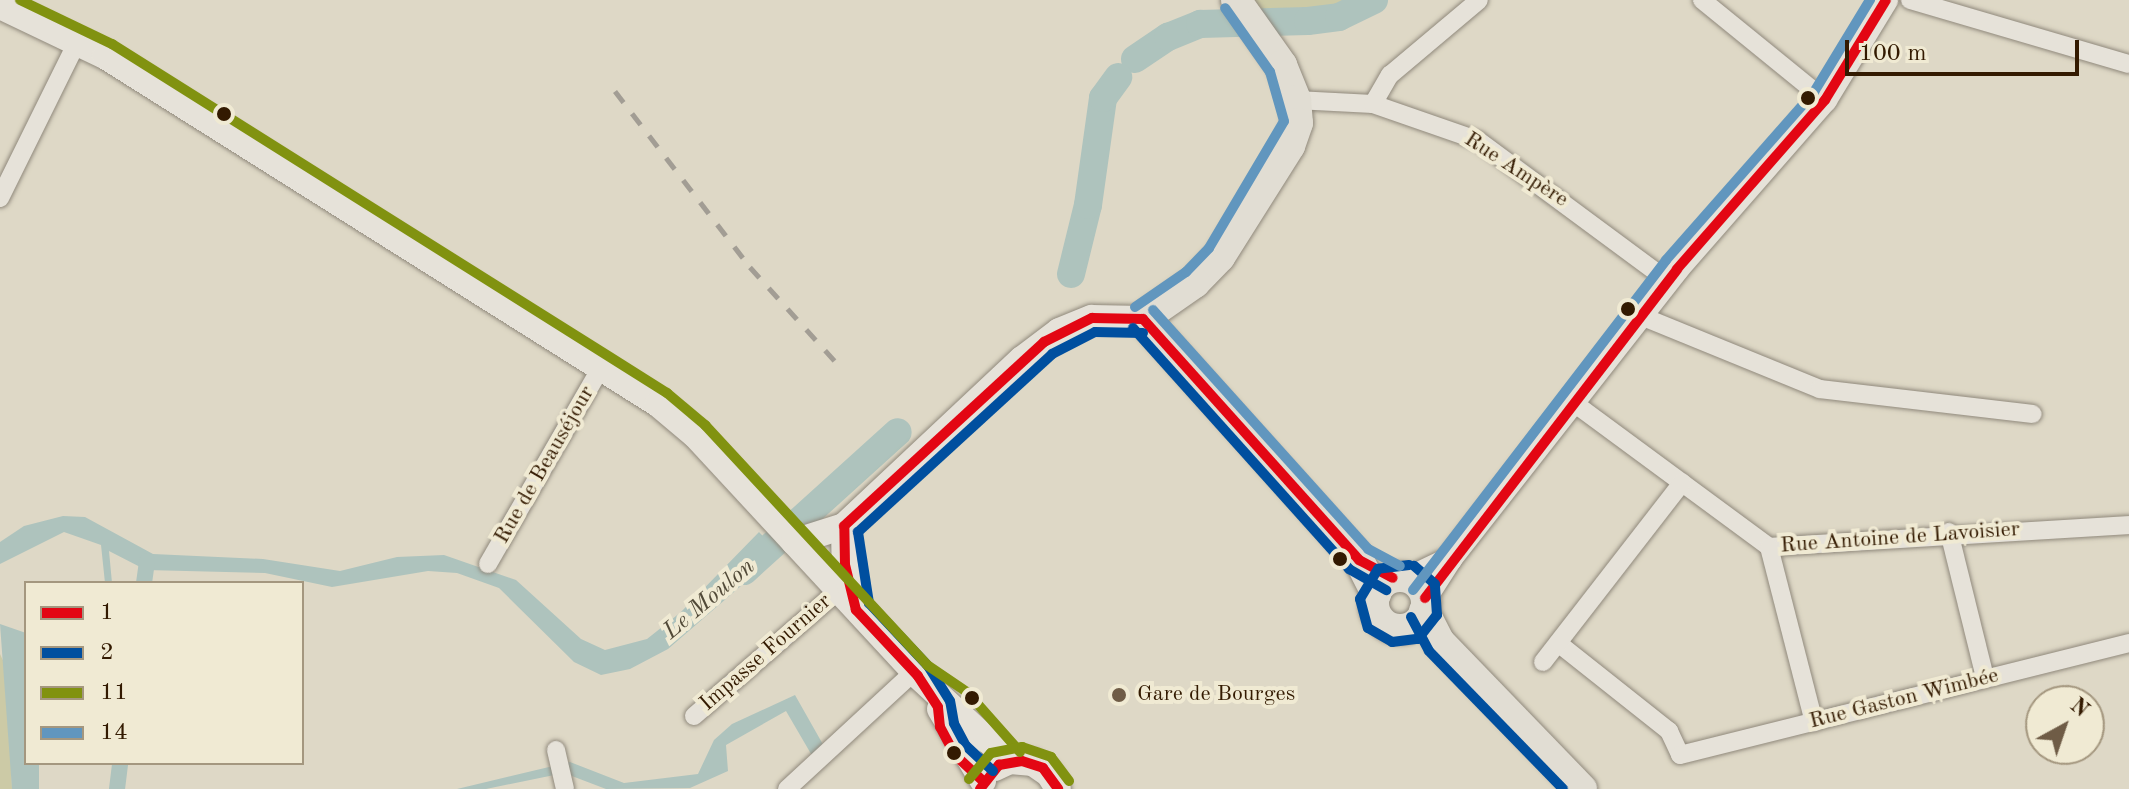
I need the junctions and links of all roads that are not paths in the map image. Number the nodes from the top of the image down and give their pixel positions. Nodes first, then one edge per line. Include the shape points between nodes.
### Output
1 (1479, 0) edge
2 (1702, 0) edge
3 (1886, 0) edge
4 (1910, 0) edge
5 (1240, 4) edge
6 (0, 6) edge
7 (77, 42) junction
8 (2129, 64) edge
9 (1296, 100) junction
10 (1825, 100) junction
11 (1373, 104) junction
12 (0, 198) edge
13 (1668, 281) junction
14 (1641, 316) junction
15 (1143, 319) junction
16 (602, 366) junction
17 (1574, 403) junction
18 (2033, 414) dead end
19 (1682, 483) junction
20 (2129, 525) edge
21 (837, 530) junction
22 (1949, 532) junction
23 (794, 542) junction
24 (1769, 547) junction
25 (488, 564) dead end
26 (841, 593) junction
27 (1406, 598) junction
28 (1558, 643) junction
29 (2129, 643) edge
30 (1543, 662) dead end
31 (916, 674) junction
32 (1985, 678) junction
33 (940, 702) junction
34 (694, 716) dead end
35 (1814, 722) junction
36 (1010, 761) junction
37 (980, 781) edge
38 (787, 789) edge
39 (1058, 789) edge
40 (1582, 789) edge

1 - 11 street via 1390,75
2 - 10 street
3 - 10 street
4 - 8 street
5 - 9 main road via 1273,46
6 - 7 main road
7 - 12 street
7 - 16 main road
9 - 11 street, Rue Ampère
9 - 15 main road via 1298,123 1290,146 1220,257 1195,283
10 - 13 street
11 - 13 street, Rue Ampère via 1479,141
13 - 14 street
14 - 17 street
14 - 18 street via 1820,389
15 - 21 main road via 1092,318 1044,342
15 - 27 main road via 1359,560
16 - 23 main road via 695,435
16 - 25 street, Rue de Beauséjour
17 - 19 street, Rue Antoine de Lavoisier
17 - 27 street via 1450,559
19 - 24 street, Rue Antoine de Lavoisier
19 - 28 street
20 - 22 street, Rue Antoine de Lavoisier
21 - 23 main road
21 - 26 main road
21 - 26 main road via 845,565
22 - 24 street, Rue Antoine de Lavoisier
22 - 32 street
23 - 26 main road
24 - 35 street
26 - 31 main road
26 - 34 street, Impasse Fournier
27 - 40 main road via 1439,641
28 - 30 street
28 - 35 street, Rue Gaston Wimbée via 1669,731 1680,755
29 - 32 street, Rue Gaston Wimbée
31 - 33 main road
31 - 38 street
32 - 35 street, Rue Gaston Wimbée
33 - 36 main road
33 - 37 main road
36 - 37 main road
36 - 39 main road via 1043,768

